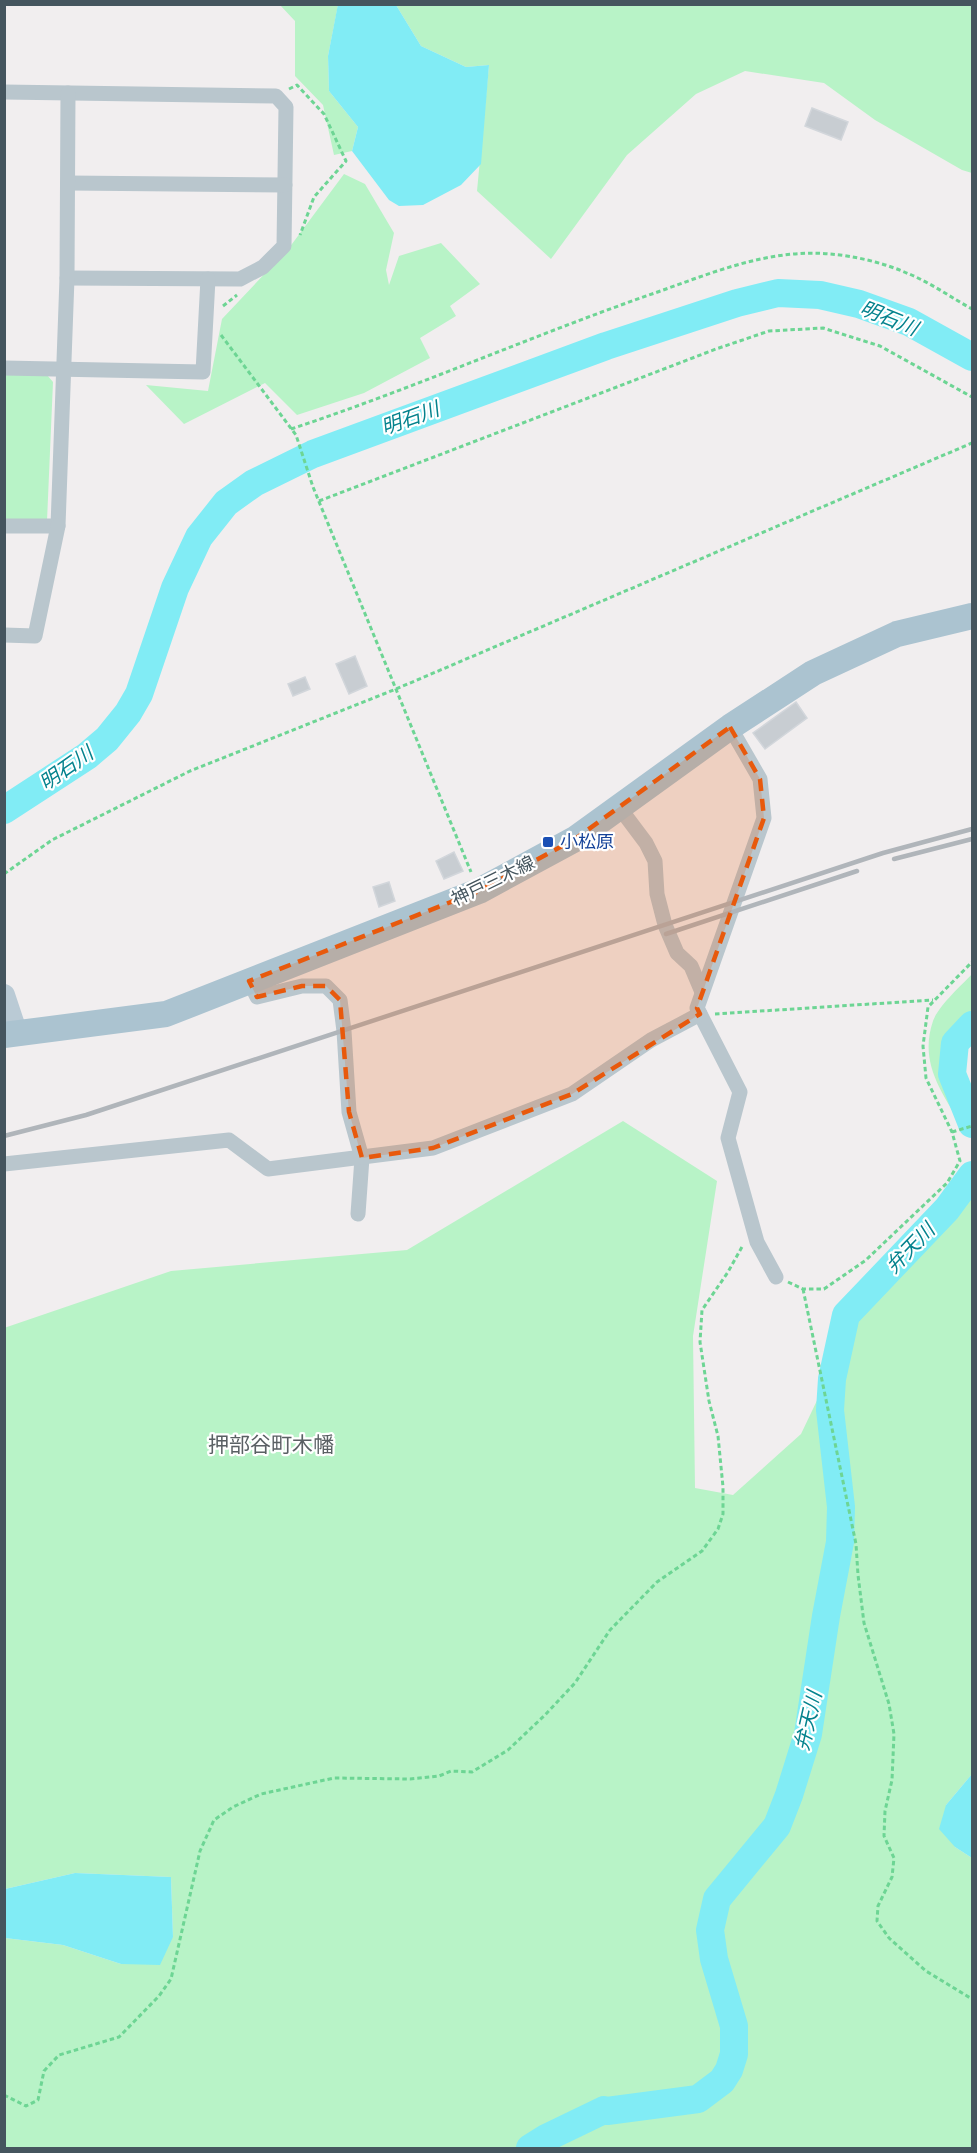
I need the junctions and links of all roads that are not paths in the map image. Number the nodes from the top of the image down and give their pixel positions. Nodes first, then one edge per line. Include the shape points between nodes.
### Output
1 (4, 92) edge
2 (68, 93) junction
3 (68, 183) junction
4 (285, 185) junction
5 (68, 278) junction
6 (208, 279) junction
7 (4, 368) edge
8 (63, 369) junction
9 (4, 526) edge
10 (58, 526) junction
11 (972, 616) edge
12 (4, 635) edge
13 (730, 727) junction
14 (619, 807) junction
15 (249, 981) junction
16 (702, 992) junction
17 (4, 995) edge
18 (700, 1014) junction
19 (11, 1035) edge
20 (362, 1158) junction
21 (4, 1164) edge
22 (358, 1214) dead end
23 (776, 1277) road end

1 - 2 street
2 - 3 street
2 - 4 street via 276,96 286,107
3 - 4 street
3 - 5 street
4 - 6 street via 284,246 263,267 240,279
5 - 6 street
5 - 8 street
6 - 8 street via 203,372
7 - 8 street
8 - 10 street
9 - 10 street
10 - 12 street via 35,636
11 - 13 main road, 神戸三木線 via 897,634 813,673
13 - 14 main road, 神戸三木線
13 - 16 street via 760,779 764,818
14 - 15 main road, 神戸三木線 via 575,839 479,891
14 - 16 street via 655,861 664,925 676,953 691,966
15 - 19 main road, 神戸三木線 via 166,1014
15 - 20 street via 257,997 302,986 326,986 340,1000 350,1112
16 - 18 street via 697,1008
17 - 19 street
18 - 20 street via 651,1040 572,1094 433,1148
18 - 23 street via 740,1092 728,1138 757,1242
20 - 21 street via 268,1169 229,1140
20 - 22 street

